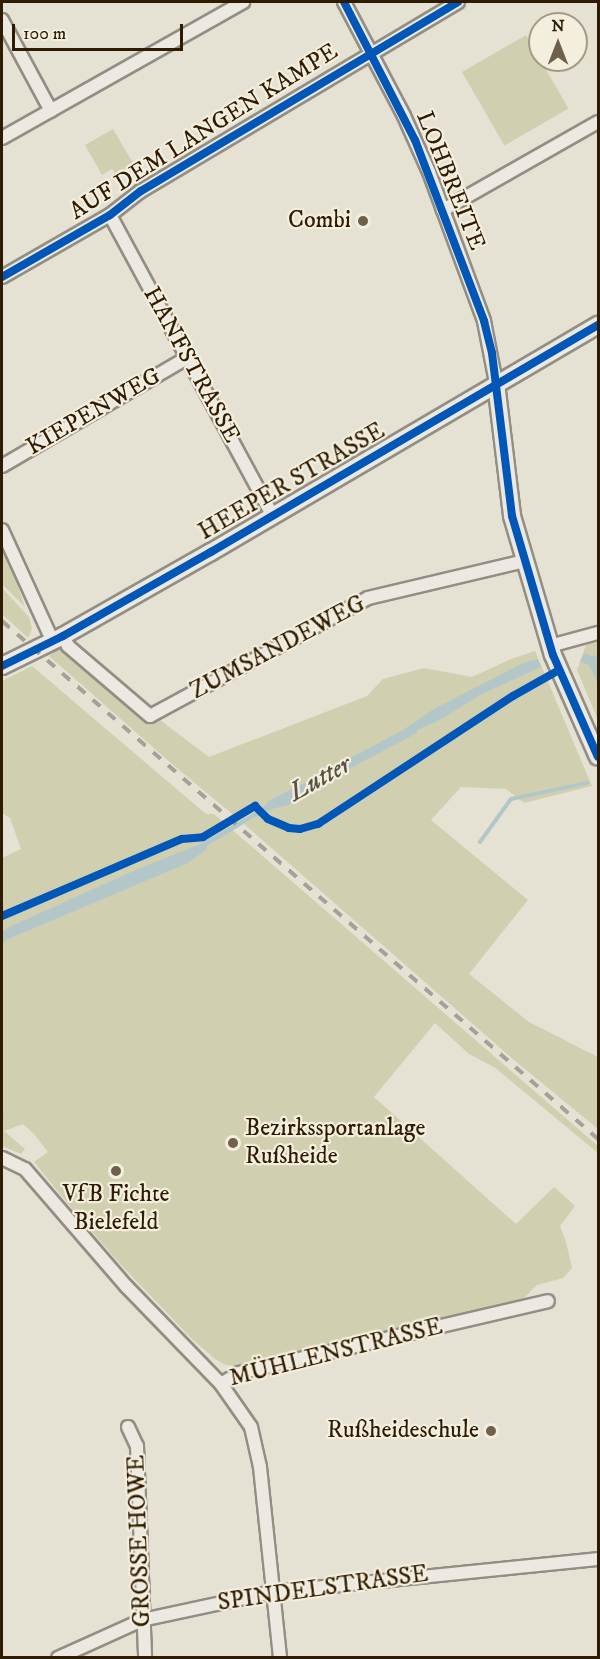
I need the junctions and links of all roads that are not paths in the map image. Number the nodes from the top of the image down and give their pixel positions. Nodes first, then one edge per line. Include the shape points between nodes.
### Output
1 (243, 2) edge
2 (344, 2) edge
3 (458, 2) edge
4 (2, 20) edge
5 (372, 52) junction
6 (51, 111) junction
7 (598, 122) edge
8 (2, 138) edge
9 (443, 210) junction
10 (110, 215) junction
11 (2, 277) edge
12 (598, 325) edge
13 (187, 358) junction
14 (496, 383) junction
15 (2, 466) edge
16 (273, 516) junction
17 (2, 530) edge
18 (524, 561) junction
19 (598, 633) edge
20 (58, 639) junction
21 (550, 646) junction
22 (2, 666) edge
23 (598, 757) edge
24 (2, 1158) edge
25 (548, 1301) dead end
26 (221, 1384) junction
27 (128, 1427) dead end
28 (598, 1559) edge
29 (273, 1592) junction
30 (142, 1620) junction
31 (58, 1658) edge
32 (145, 1658) edge
33 (280, 1658) edge

1 - 6 street
2 - 5 street, LOHBREITE
3 - 5 street, AUF DEM LANGEN KAMPE
4 - 6 street
5 - 9 street, LOHBREITE via 415,140
5 - 10 street, AUF DEM LANGEN KAMPE via 141,191
6 - 8 street
7 - 9 street
9 - 14 street, LOHBREITE via 484,321
10 - 11 street, AUF DEM LANGEN KAMPE
10 - 13 street, HANFSTRASSE
12 - 14 main road, HEEPER STRASSE
13 - 15 street, KIEPENWEG
13 - 16 street, HANFSTRASSE
14 - 16 main road, HEEPER STRASSE
14 - 18 main road via 506,483
16 - 20 main road, HEEPER STRASSE
17 - 20 street
18 - 20 street, ZUMSANDEWEG via 368,598 150,716
18 - 21 main road
19 - 21 street
20 - 22 main road, HEEPER STRASSE
21 - 23 main road
24 - 26 street, MÜHLENSTRASSE via 25,1169 126,1286
25 - 26 street, MÜHLENSTRASSE via 239,1373
26 - 29 street via 251,1427 256,1444
27 - 30 street, GROSSE HOWE via 136,1446
28 - 29 street, SPINDELSTRASSE
29 - 30 street, SPINDELSTRASSE
29 - 33 street
30 - 31 street, SPINDELSTRASSE
30 - 32 street, GROSSE HOWE

